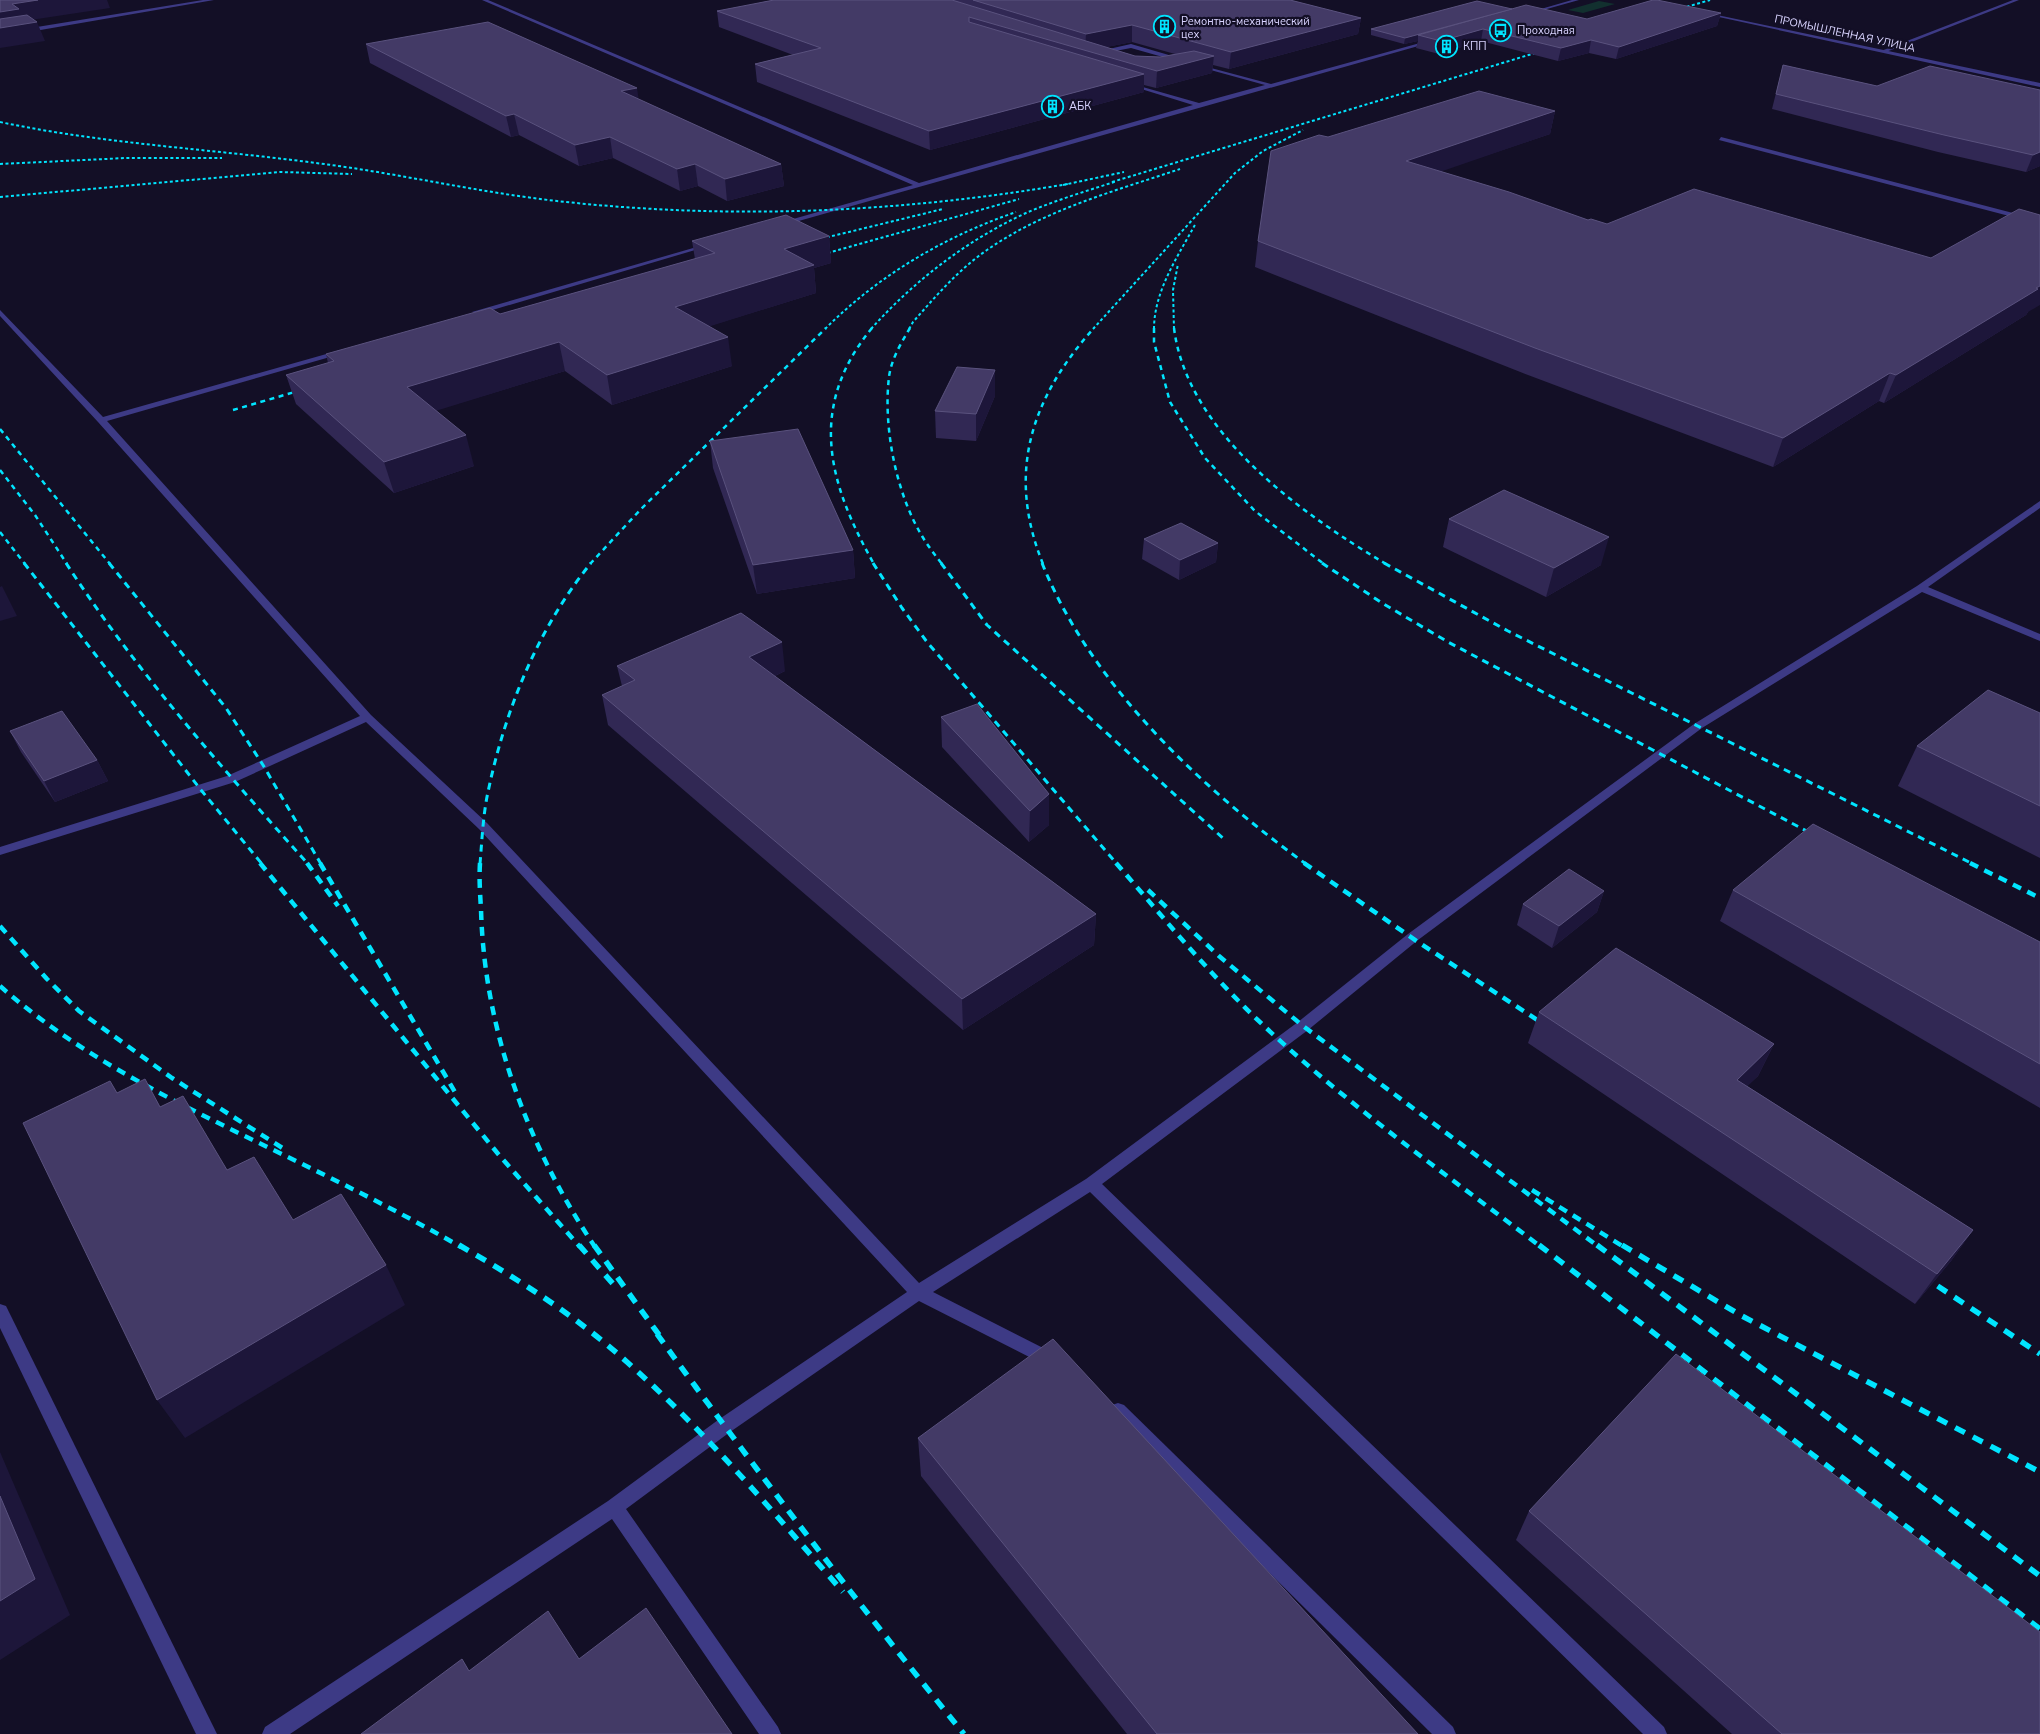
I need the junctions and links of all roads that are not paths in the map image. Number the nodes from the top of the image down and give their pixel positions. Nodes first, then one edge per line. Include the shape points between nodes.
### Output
1 (212, 0) edge
2 (484, 0) edge
3 (1577, 0) edge
4 (2017, 0) edge
5 (1702, 12) edge
6 (1522, 16) edge
7 (0, 34) edge
8 (1440, 39) edge
9 (1884, 51) junction
10 (1102, 60) edge
11 (1194, 64) junction
12 (1184, 66) edge
13 (1123, 82) edge
14 (1271, 85) junction
15 (2040, 85) edge
16 (1199, 105) junction
17 (1721, 139) dead end
18 (919, 185) junction
19 (2040, 222) edge
20 (772, 227) edge
21 (715, 243) edge
22 (0, 312) edge
23 (465, 315) edge
24 (350, 348) edge
25 (101, 420) junction
26 (2040, 504) edge
27 (1921, 588) junction
28 (2040, 638) edge
29 (367, 717) junction
30 (0, 851) edge
31 (1091, 1183) junction
32 (918, 1293) junction
33 (0, 1311) edge
34 (1065, 1367) edge
35 (1110, 1403) edge
36 (614, 1507) junction
37 (207, 1734) edge
38 (272, 1734) edge
39 (771, 1734) edge
40 (1446, 1734) edge
41 (1657, 1734) edge

1 - 7 street
2 - 18 street
3 - 6 street
4 - 9 street
5 - 9 street, ПРОМЫШЛЕННАЯ УЛИЦА
8 - 14 street
9 - 15 street, ПРОМЫШЛЕННАЯ УЛИЦА
10 - 11 street via 1086,55 1131,46
11 - 12 street
11 - 14 street
13 - 16 street
14 - 16 street
16 - 18 street
17 - 19 street
18 - 20 street
21 - 23 street
22 - 25 street
24 - 25 street
25 - 29 street
26 - 27 street
27 - 28 street
27 - 31 street via 1698,726 1413,937 1303,1026
29 - 30 street via 231,779
29 - 32 street via 483,826
31 - 32 street
31 - 41 street
32 - 34 street
32 - 36 street via 724,1426
33 - 37 street
35 - 40 street
36 - 38 street
36 - 39 street

